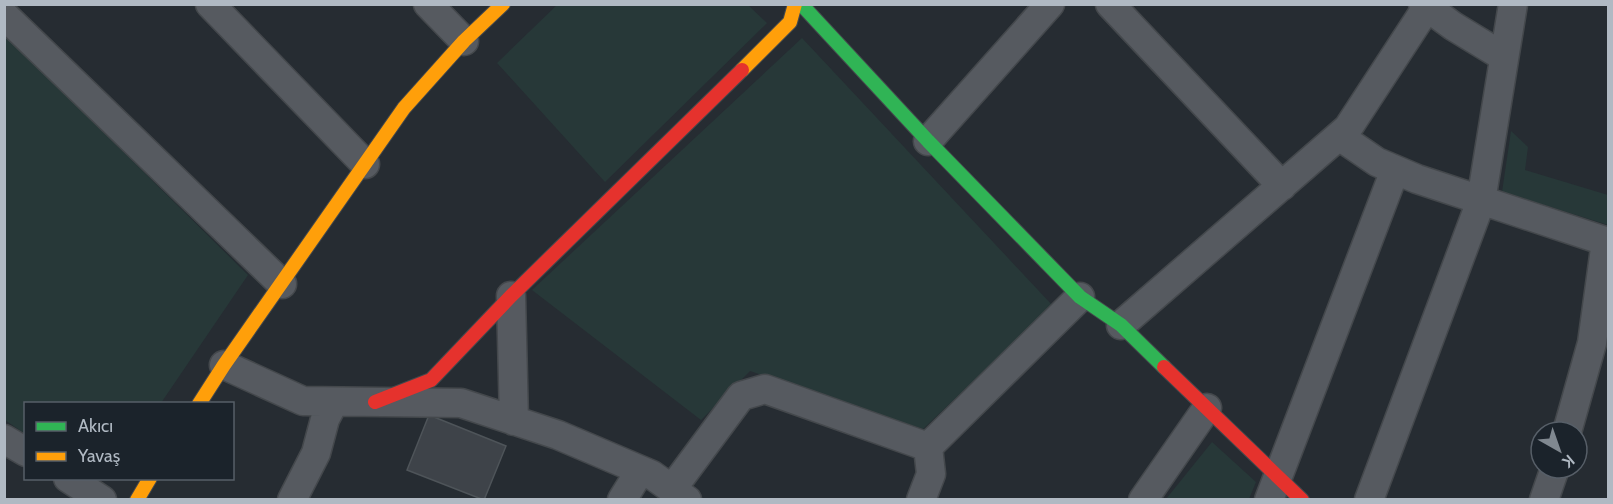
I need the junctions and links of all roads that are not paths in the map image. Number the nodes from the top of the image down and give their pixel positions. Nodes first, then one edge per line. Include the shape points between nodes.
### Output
1 (210, 4) edge
2 (428, 4) edge
3 (503, 4) edge
4 (795, 4) edge
5 (801, 4) edge
6 (1050, 4) edge
7 (1110, 4) edge
8 (1513, 4) edge
9 (1425, 6) edge
10 (4, 15) edge
11 (464, 41) junction
12 (1504, 57) junction
13 (1339, 136) junction
14 (928, 141) junction
15 (365, 164) junction
16 (1395, 170) junction
17 (1282, 186) junction
18 (1481, 201) junction
19 (1607, 242) edge
20 (282, 284) junction
21 (511, 296) junction
22 (1080, 297) junction
23 (1121, 326) junction
24 (224, 365) junction
25 (200, 402) edge
26 (334, 402) junction
27 (375, 402) junction
28 (1207, 408) junction
29 (1570, 420) edge
30 (514, 421) junction
31 (4, 439) edge
32 (928, 447) junction
33 (24, 451) edge
34 (640, 471) junction
35 (71, 480) edge
36 (149, 480) edge
37 (1551, 480) edge
38 (1273, 488) edge
39 (680, 494) edge
40 (102, 500) edge
41 (137, 500) edge
42 (292, 500) edge
43 (622, 500) edge
44 (921, 500) edge
45 (1143, 500) edge
46 (1302, 500) edge
47 (1369, 500) edge
48 (1544, 500) edge

1 - 15 street
2 - 11 street
3 - 11 street
4 - 21 street via 790,22
5 - 14 street
6 - 14 street
7 - 17 street
8 - 12 street
9 - 12 street
9 - 13 street via 1348,128
10 - 20 street
11 - 15 street via 404,108
12 - 18 street
13 - 16 street
13 - 17 street
14 - 22 street
15 - 20 street
16 - 18 street
16 - 38 street
17 - 23 street
18 - 19 street
18 - 47 street
19 - 29 street via 1592,342
20 - 24 street
21 - 27 street via 431,380
21 - 30 street
22 - 23 street
22 - 32 street
23 - 28 street
24 - 25 street
24 - 26 street via 303,401
26 - 27 street
26 - 42 street via 316,453
27 - 30 street via 461,403
28 - 38 street
28 - 45 street
30 - 34 street via 558,435
31 - 33 street
32 - 39 street via 765,389 741,396
32 - 44 street via 931,474
34 - 39 street
34 - 43 street
35 - 40 street
36 - 41 street
37 - 48 street
38 - 46 street

